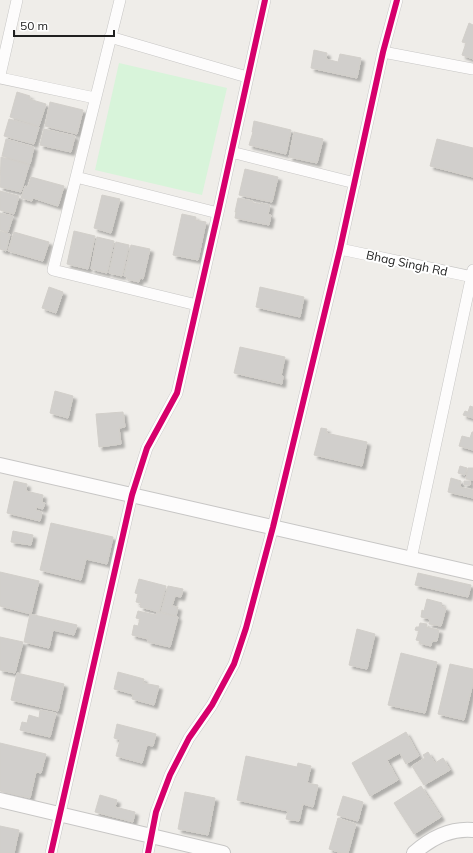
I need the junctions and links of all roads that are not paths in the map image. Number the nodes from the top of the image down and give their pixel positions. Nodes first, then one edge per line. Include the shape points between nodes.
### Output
1 (17, 0) edge
2 (120, 0) edge
3 (265, 0) edge
4 (397, 0) edge
5 (110, 37) junction
6 (383, 52) junction
7 (473, 69) edge
8 (0, 77) edge
9 (247, 77) junction
10 (95, 98) junction
11 (231, 152) junction
12 (76, 177) junction
13 (355, 183) junction
14 (218, 214) junction
15 (340, 249) junction
16 (472, 274) edge
17 (197, 305) junction
18 (0, 468) edge
19 (132, 495) junction
20 (272, 527) junction
21 (411, 559) junction
22 (473, 572) edge
23 (0, 800) edge
24 (59, 814) junction
25 (471, 829) edge
26 (151, 836) junction
27 (51, 853) edge
28 (148, 853) edge
29 (223, 853) edge
30 (414, 853) edge

1 - 8 street
2 - 5 street
3 - 9 street
4 - 6 street
5 - 9 street
5 - 10 street
6 - 7 street
6 - 13 street
8 - 10 street
9 - 11 street
10 - 12 street
11 - 13 street
11 - 14 street
12 - 14 street
12 - 17 street via 53,270
13 - 15 street
14 - 17 street
15 - 16 street, Bhag Singh Rd
15 - 20 street
16 - 21 street
17 - 19 street via 177,393 148,448
18 - 19 street
19 - 20 street
19 - 24 street
20 - 21 street
20 - 26 street via 234,664 212,705 189,738 170,775 156,812
21 - 22 street
23 - 24 street
24 - 26 street
24 - 27 street
25 - 30 street via 441,835 426,842
26 - 28 street
26 - 29 street

